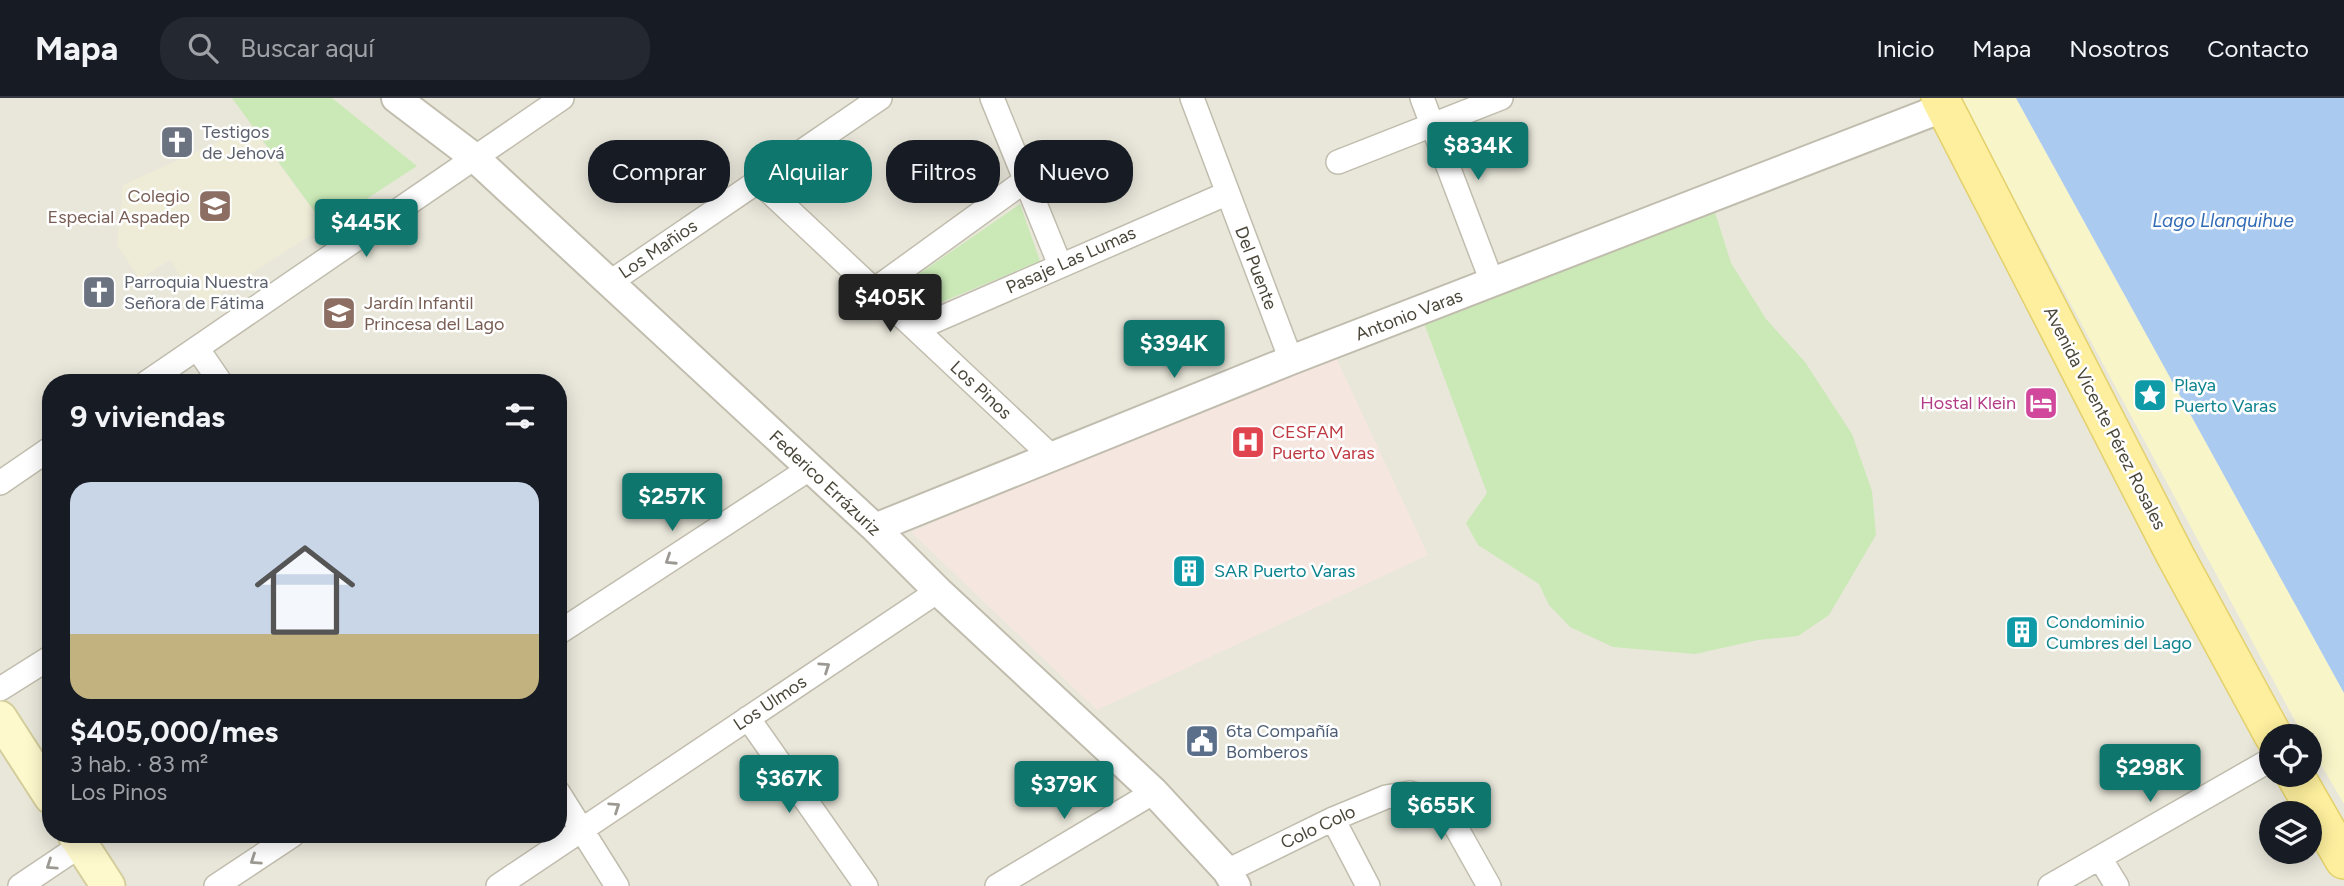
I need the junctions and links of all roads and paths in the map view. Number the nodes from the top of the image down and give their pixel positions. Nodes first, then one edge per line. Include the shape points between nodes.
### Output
1 (396, 98) edge
2 (562, 98) edge
3 (880, 98) edge
4 (992, 98) edge
5 (1192, 98) edge
6 (1422, 98) edge
7 (1501, 98) edge
8 (1942, 102) edge
9 (1432, 125) junction
10 (818, 140) edge
11 (1014, 151) edge
12 (475, 158) junction
13 (1338, 162) dead end
14 (1014, 189) edge
15 (744, 191) edge
16 (1228, 193) junction
17 (781, 203) edge
18 (1035, 203) edge
19 (1060, 265) junction
20 (1492, 282) junction
21 (610, 283) junction
22 (874, 290) junction
23 (916, 329) junction
24 (198, 348) junction
25 (1291, 360) junction
26 (159, 374) edge
27 (215, 374) edge
28 (42, 454) edge
29 (1051, 456) junction
30 (809, 469) junction
31 (0, 483) edge
32 (875, 528) junction
33 (938, 591) junction
34 (567, 627) edge
35 (42, 663) edge
36 (0, 689) edge
37 (748, 718) junction
38 (1, 723) edge
39 (2267, 724) edge
40 (2259, 766) edge
41 (42, 784) edge
42 (2302, 787) edge
43 (1154, 792) junction
44 (567, 806) edge
45 (1333, 819) junction
46 (581, 829) junction
47 (567, 839) edge
48 (74, 843) edge
49 (80, 843) edge
50 (281, 843) edge
51 (561, 843) edge
52 (2100, 858) junction
53 (2344, 860) edge
54 (1231, 878) edge
55 (20, 886) edge
56 (107, 886) edge
57 (216, 886) edge
58 (498, 886) edge
59 (617, 886) edge
60 (866, 886) edge
61 (997, 886) edge
62 (1368, 886) edge
63 (1489, 886) edge
64 (2050, 886) edge
65 (2117, 886) edge

1 - 12 street, Federico Errázuriz
2 - 12 street
3 - 10 street, Los Mañios
4 - 11 street
5 - 16 street, Del Puente
6 - 9 street
7 - 9 street
8 - 20 street, Antonio Varas
8 - 39 main road, Avenida Vicente Pérez Rosales
9 - 13 street
9 - 20 street
12 - 21 street, Federico Errázuriz
12 - 24 street
14 - 22 street
15 - 21 street, Los Mañios
16 - 19 street, Pasaje Las Lumas
16 - 25 street, Del Puente
17 - 22 street, Los Pinos
18 - 19 street
19 - 23 street, Pasaje Las Lumas
20 - 25 street, Antonio Varas
21 - 30 street, Federico Errázuriz
22 - 23 street, Los Pinos
23 - 29 street, Los Pinos
24 - 26 street
24 - 27 street
25 - 29 street, Antonio Varas
28 - 31 street
29 - 32 street, Antonio Varas
30 - 32 street, Federico Errázuriz
30 -> 34 street
32 - 33 street, Federico Errázuriz
37 -> 33 street, Los Ulmos
33 - 43 street, Federico Errázuriz
35 - 36 street
46 -> 37 street, Los Ulmos
37 - 60 street
38 - 41 main road
40 - 52 street
42 - 53 main road
43 - 54 street, Federico Errázuriz
43 - 61 street
44 - 46 street
45 - 54 street, Colo Colo
45 - 62 street
45 - 63 street, Colo Colo via 1398,793 1432,799 1448,813
46 - 47 street, Los Ulmos
46 - 59 street
48 -> 55 street
49 - 56 main road
50 -> 57 street
51 - 58 street, Los Ulmos
52 - 64 street
52 - 65 street

